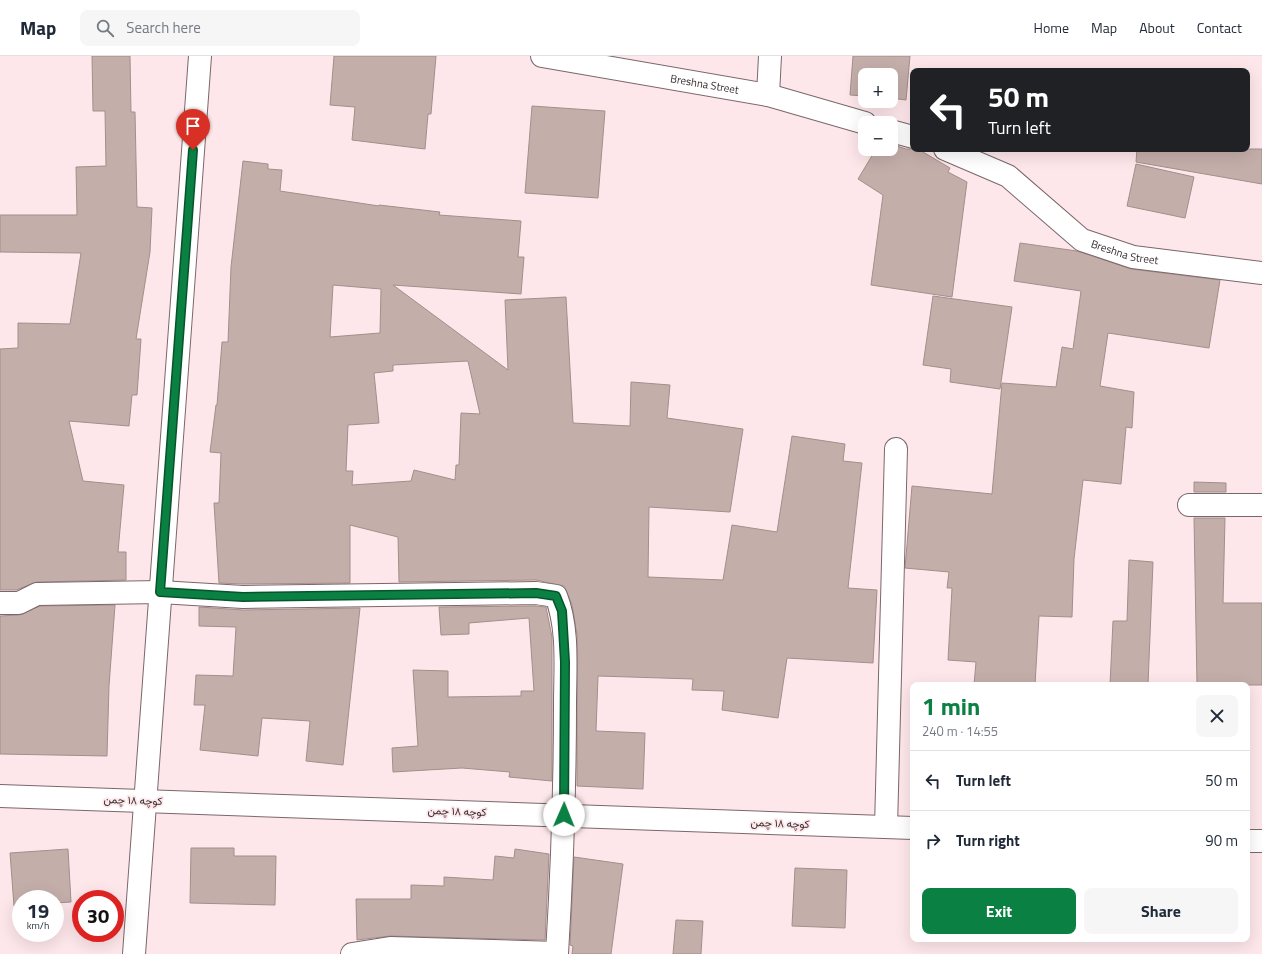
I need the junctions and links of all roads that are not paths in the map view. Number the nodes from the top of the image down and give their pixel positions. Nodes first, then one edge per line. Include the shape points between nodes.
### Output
1 (200, 56) edge
2 (542, 56) edge
3 (770, 56) edge
4 (768, 95) junction
5 (858, 121) edge
6 (898, 133) edge
7 (910, 136) edge
8 (952, 152) edge
9 (1262, 273) edge
10 (896, 449) dead end
11 (1189, 505) dead end
12 (1262, 505) edge
13 (160, 592) junction
14 (0, 603) edge
15 (0, 796) edge
16 (144, 800) junction
17 (564, 815) junction
18 (886, 828) junction
19 (910, 828) edge
20 (1250, 841) edge
21 (1262, 841) edge
22 (134, 954) edge
23 (352, 954) edge
24 (557, 954) edge

1 - 13 street
2 - 4 street, Breshna Street
3 - 4 street
4 - 5 street, Breshna Street
6 - 7 street
8 - 9 street, Breshna Street via 1008,176 1082,240 1133,257
10 - 18 street
11 - 12 street
13 - 14 street via 37,594 19,603
13 - 16 street
13 - 17 street via 243,597 536,593 556,596 562,611 565,662
15 - 16 street, كوچه ١٨ چمن
16 - 17 street, كوچه ١٨ چمن
16 - 22 street
17 - 18 street, كوچه ١٨ چمن
17 - 24 street
18 - 19 street, كوچه ١٨ چمن
20 - 21 street
23 - 24 street via 390,948

